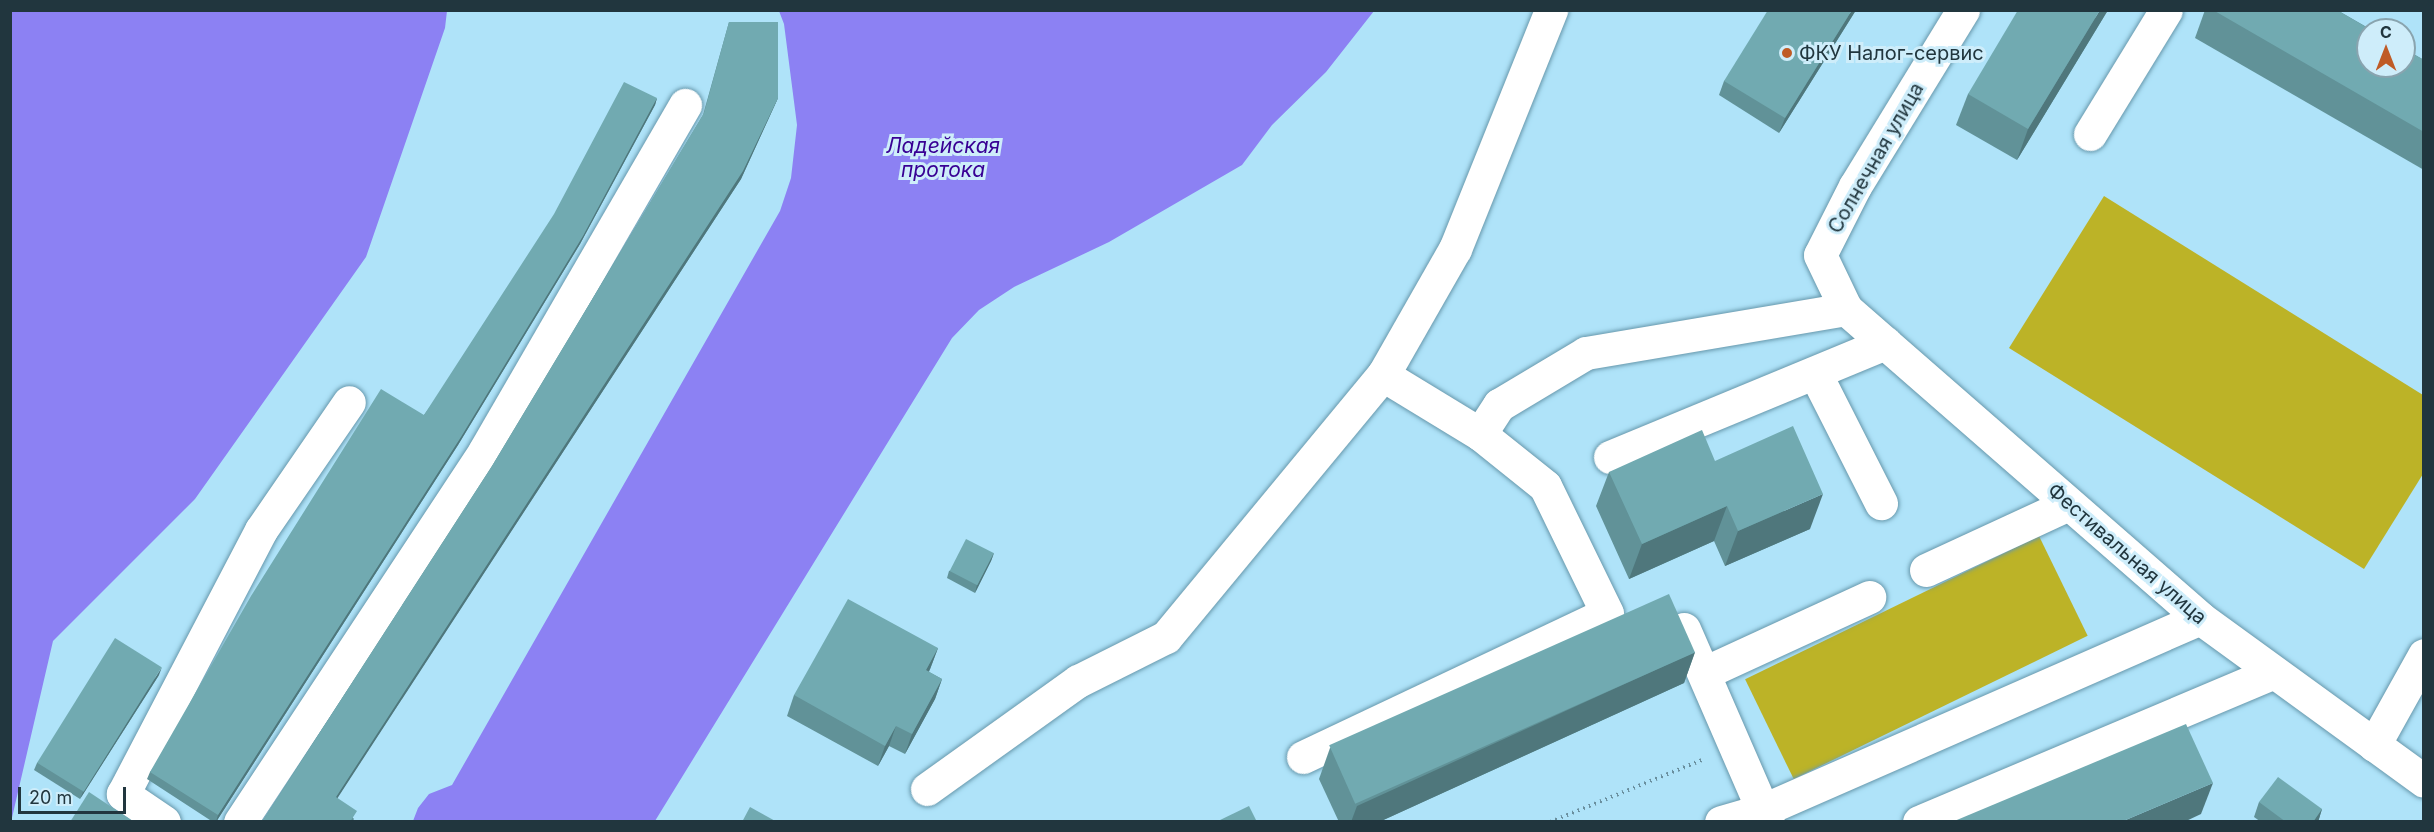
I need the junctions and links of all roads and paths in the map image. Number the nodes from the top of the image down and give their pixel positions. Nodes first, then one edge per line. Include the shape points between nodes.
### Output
1 (1551, 10) edge
2 (1963, 10) edge
3 (2166, 10) edge
4 (686, 105) dead end
5 (2090, 134) dead end
6 (1846, 309) junction
7 (1885, 343) junction
8 (1815, 373) junction
9 (1383, 375) junction
10 (348, 402) dead end
11 (1480, 434) junction
12 (1610, 457) dead end
13 (1881, 503) dead end
14 (2069, 504) junction
15 (1926, 570) dead end
16 (1869, 597) dead end
17 (2200, 618) junction
18 (1684, 629) edge
19 (2424, 655) edge
20 (2274, 672) junction
21 (1704, 673) junction
22 (2374, 745) junction
23 (1735, 746) junction
24 (1303, 758) dead end
25 (2424, 781) edge
26 (927, 789) dead end
27 (1766, 816) edge
28 (164, 822) edge
29 (240, 822) edge
30 (1550, 822) edge
31 (1721, 822) edge
32 (1918, 822) edge

1 - 9 street via 1455,249
2 - 6 street, Солнечная улица via 1855,186 1820,255
3 - 5 street
4 - 29 street via 485,450
6 - 7 street, Фестивальная улица
6 - 11 street via 1586,353 1499,405
7 - 8 street
7 - 14 street, Фестивальная улица
8 - 12 street
8 - 13 street
9 - 11 street
9 - 26 street via 1166,637 1078,681
10 - 28 street via 261,530 123,794
11 - 24 street via 1545,486 1607,614
14 - 15 street
14 - 17 street, Фестивальная улица
16 - 21 street
17 - 20 street, Фестивальная улица
17 - 27 street
18 - 21 street
19 - 22 street
20 - 22 street, Фестивальная улица
20 - 32 street
21 - 23 street
22 - 25 street, Фестивальная улица
23 - 27 street
23 - 30 path
27 - 31 street

